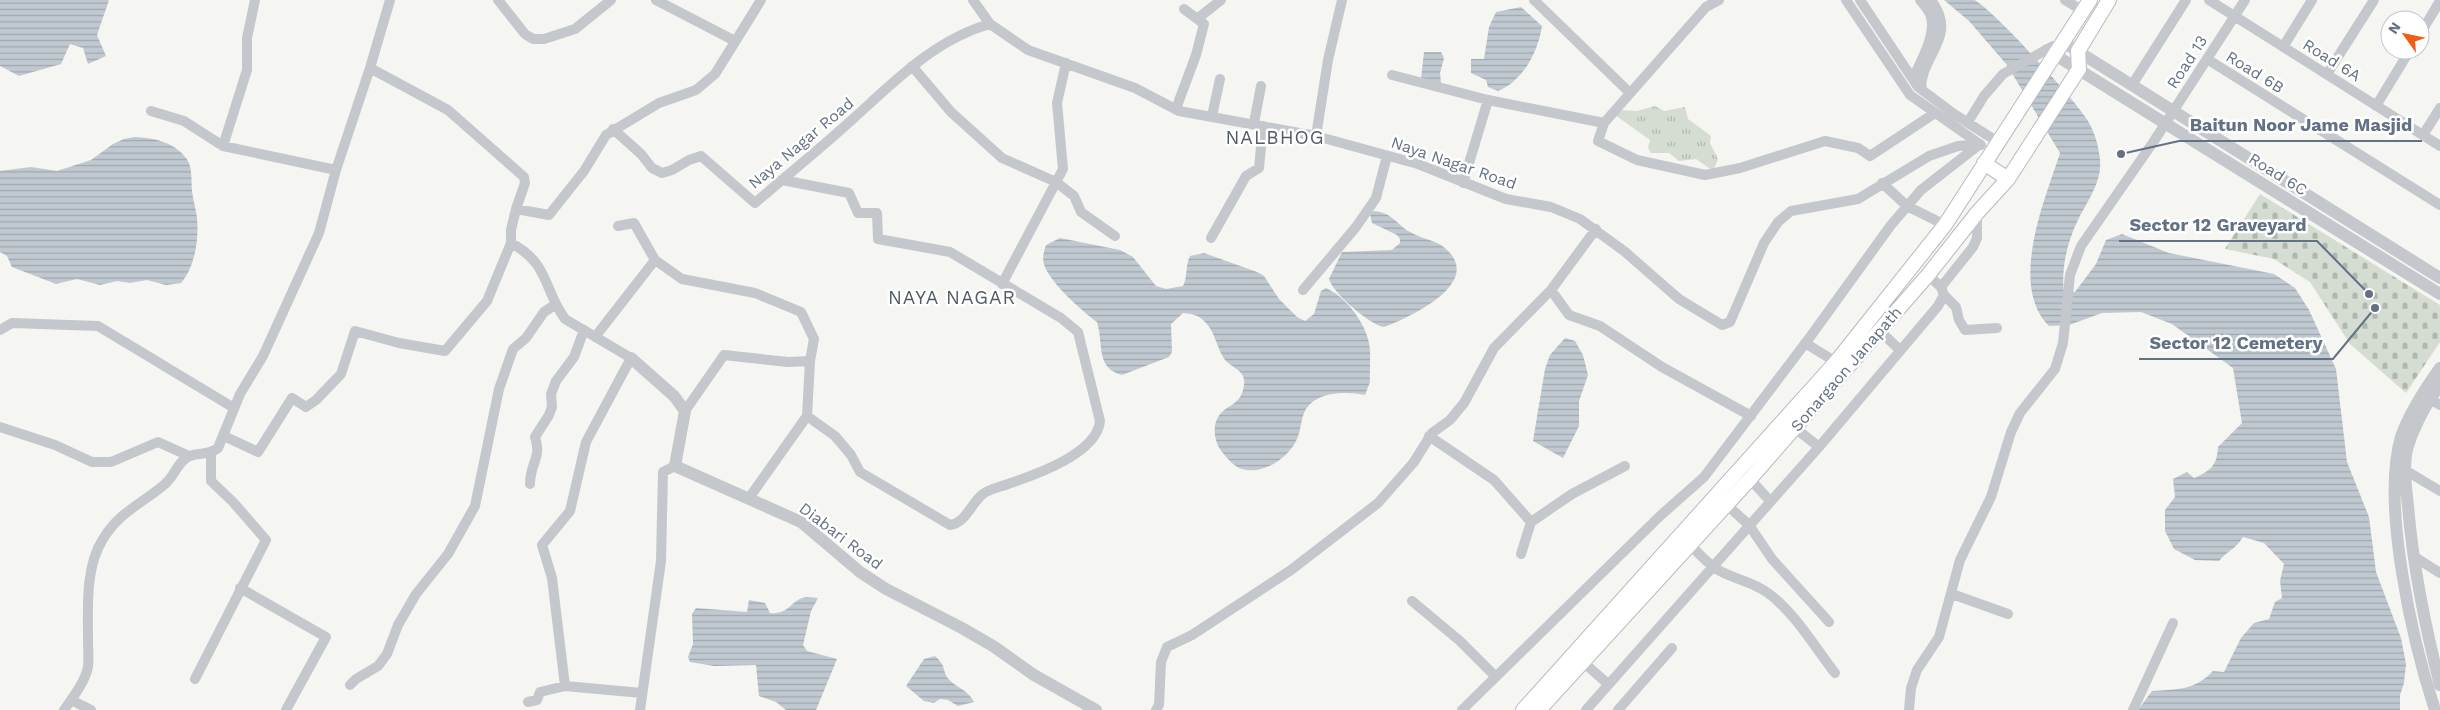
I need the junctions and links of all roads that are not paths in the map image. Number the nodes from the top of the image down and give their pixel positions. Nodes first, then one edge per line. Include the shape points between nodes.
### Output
1 (255, 0) edge
2 (390, 0) edge
3 (498, 0) edge
4 (612, 0) edge
5 (656, 0) edge
6 (761, 0) edge
7 (973, 0) edge
8 (1221, 0) edge
9 (1342, 0) edge
10 (1534, 0) edge
11 (1718, 0) edge
12 (1846, 0) edge
13 (1860, 0) edge
14 (1920, 0) edge
15 (1931, 0) edge
16 (2065, 0) edge
17 (2109, 0) edge
18 (2186, 0) edge
19 (2209, 0) edge
20 (2245, 0) edge
21 (2312, 0) edge
22 (2374, 0) edge
23 (2440, 2) edge
24 (2086, 6) edge
25 (1184, 9) dead end
26 (2234, 16) junction
27 (2430, 18) edge
28 (1197, 19) junction
29 (990, 24) junction
30 (735, 41) junction
31 (2063, 42) junction
32 (2283, 47) junction
33 (2078, 51) junction
34 (2047, 56) junction
35 (2207, 59) junction
36 (2404, 60) edge
37 (1066, 63) junction
38 (912, 66) junction
39 (370, 68) junction
40 (2079, 69) junction
41 (2327, 74) junction
42 (1392, 75) dead end
43 (1220, 79) dead end
44 (1913, 79) junction
45 (1261, 86) dead end
46 (2132, 86) junction
47 (1921, 89) junction
48 (1630, 93) junction
49 (1488, 100) junction
50 (1177, 106) dead end
51 (2376, 106) junction
52 (2440, 108) edge
53 (151, 111) dead end
54 (2173, 111) junction
55 (1935, 113) junction
56 (1212, 116) junction
57 (1968, 122) junction
58 (1604, 123) junction
59 (2165, 123) junction
60 (1258, 125) junction
61 (613, 129) junction
62 (1316, 136) junction
63 (2423, 136) junction
64 (223, 146) junction
65 (2440, 146) edge
66 (1989, 150) junction
67 (1387, 156) junction
68 (336, 170) junction
69 (2008, 179) junction
70 (782, 180) junction
71 (1056, 182) junction
72 (1463, 183) junction
73 (1882, 184) junction
74 (2440, 205) edge
75 (1907, 206) junction
76 (516, 209) junction
77 (1977, 213) junction
78 (1945, 224) junction
79 (618, 226) dead end
80 (1596, 229) junction
81 (1115, 236) dead end
82 (2375, 237) junction
83 (1211, 238) dead end
84 (512, 243) junction
85 (2368, 249) junction
86 (655, 260) junction
87 (1928, 275) junction
88 (2440, 278) edge
89 (1002, 284) junction
90 (1303, 290) dead end
91 (1551, 290) junction
92 (1942, 291) junction
93 (2440, 294) edge
94 (556, 304) junction
95 (1998, 328) dead end
96 (0, 330) edge
97 (584, 330) junction
98 (1880, 331) junction
99 (595, 337) junction
100 (1805, 344) junction
101 (1900, 350) junction
102 (631, 358) junction
103 (810, 361) junction
104 (1836, 362) junction
105 (2440, 368) edge
106 (2440, 385) edge
107 (2435, 402) edge
108 (234, 408) junction
109 (685, 410) junction
110 (807, 416) junction
111 (1751, 416) junction
112 (0, 426) edge
113 (1795, 428) junction
114 (224, 436) junction
115 (1429, 436) junction
116 (1819, 447) junction
117 (211, 454) junction
118 (189, 456) junction
119 (675, 466) junction
120 (1625, 466) dead end
121 (2405, 470) junction
122 (1750, 479) junction
123 (530, 484) dead end
124 (2440, 491) edge
125 (749, 498) junction
126 (1770, 501) junction
127 (1727, 505) junction
128 (1531, 522) junction
129 (1749, 525) junction
130 (1690, 545) junction
131 (1521, 554) dead end
132 (2413, 556) junction
133 (1712, 566) junction
134 (2440, 573) edge
135 (240, 588) junction
136 (1952, 594) junction
137 (1412, 600) dead end
138 (2008, 614) dead end
139 (1830, 622) dead end
140 (2173, 623) dead end
141 (1672, 648) dead end
142 (1583, 662) junction
143 (1834, 673) dead end
144 (1496, 677) junction
145 (195, 679) dead end
146 (1608, 684) junction
147 (350, 685) dead end
148 (2440, 685) edge
149 (565, 686) junction
150 (642, 693) junction
151 (71, 700) junction
152 (528, 702) dead end
153 (64, 710) edge
154 (91, 710) edge
155 (286, 710) edge
156 (640, 710) edge
157 (1096, 710) edge
158 (1156, 710) edge
159 (1462, 710) edge
160 (1523, 710) edge
161 (1539, 710) edge
162 (1586, 710) edge
163 (1618, 710) edge
164 (1909, 710) edge
165 (2133, 710) edge
166 (2435, 710) edge

1 - 64 street via 247,38 248,70
2 - 39 street
3 - 4 street via 525,34 533,39 544,39 575,29
5 - 30 street
6 - 30 street
7 - 29 street, Naya Nagar Road
8 - 28 street
9 - 62 street
10 - 48 street
11 - 48 street via 1706,7
12 - 55 street via 1910,95
13 - 44 street
14 - 44 street via 1931,16 1932,24
15 - 47 street via 1940,13 1941,32 1921,79
16 - 24 street
17 - 33 main road
18 - 46 street
19 - 26 street, Road 6A
20 - 26 street, Road 13
21 - 32 street
22 - 41 street
23 - 27 street
24 - 31 main road, Sonargaon Janapath
25 - 28 street
26 - 32 street, Road 6A
26 - 35 street, Road 13
28 - 50 street via 1204,24
29 - 37 street, Naya Nagar Road via 1028,50
29 - 38 street, Naya Nagar Road via 970,29
30 - 61 street via 715,74 696,90 659,103
31 - 33 street, Road 6C
31 - 34 main road, Sonargaon Janapath
32 - 41 street, Road 6A
33 - 40 main road
33 - 46 street, Road 6C
34 - 40 street, Road 6C
34 - 57 street via 2012,67 2003,74
34 - 66 main road, Sonargaon Janapath
35 - 54 street, Road 13
35 - 74 street, Road 6B
36 - 51 street
37 - 56 street, Naya Nagar Road via 1135,88 1179,111
37 - 71 street via 1057,103 1064,169
38 - 70 street, Naya Nagar Road
38 - 71 street via 951,112 1002,158
39 - 68 street
39 - 76 street via 448,110 524,177
40 - 59 street, Road 6C
40 - 69 main road, Sonargaon Janapath
41 - 51 street, Road 6A
42 - 49 street
43 - 56 street
44 - 47 street
45 - 60 street
46 - 54 street, Road 6C
47 - 57 street
48 - 58 street
49 - 58 street
49 - 72 street
51 - 63 street, Road 6A
52 - 63 street
53 - 64 street via 184,121
54 - 59 street, Road 13
54 - 82 street, Road 6C
55 - 58 street via 1870,156 1858,148 1825,142 1705,176 1637,160 1598,141
55 - 66 street
56 - 60 street, Naya Nagar Road
57 - 66 street
59 - 85 street, Road 6C
59 - 136 street, Road 13 via 2082,246 2070,275 2063,343 2055,369 2020,413 2011,432 1997,480 1960,560
60 - 62 street, Naya Nagar Road
60 - 83 street via 1259,168 1246,176
61 - 70 street, Naya Nagar Road via 652,168 662,173 701,156 755,203
61 - 76 street via 606,134 584,170 549,215
62 - 67 street, Naya Nagar Road
63 - 65 street, Road 6A
64 - 68 street
66 - 69 main road
66 - 73 street, Naya Nagar Road via 1958,146 1929,156
66 - 75 street via 1939,174
66 - 78 main road, Sonargaon Janapath
67 - 72 street, Naya Nagar Road via 1418,164
67 - 90 street via 1376,198
68 - 108 street via 319,233 263,356
69 - 77 main road, Sonargaon Janapath
70 - 89 street via 849,194 858,213 877,213 878,239 950,252
71 - 81 street via 1074,196 1081,212
71 - 89 street
72 - 80 street, Naya Nagar Road via 1506,199 1551,207
73 - 75 street
73 - 80 street, Naya Nagar Road via 1858,199 1791,210 1764,243 1726,325 1679,299
75 - 78 street
75 - 100 street
76 - 84 street via 511,230
77 - 87 main road, Sonargaon Janapath
77 - 92 street via 1977,238 1973,247
78 - 104 main road, Sonargaon Janapath
79 - 86 street via 634,223
80 - 91 street
82 - 85 street
82 - 88 street, Road 6C
84 - 94 street via 537,263
84 - 114 street via 487,301 445,351 355,331 341,374 306,407 292,398 258,452
85 - 93 street, Road 6C
86 - 99 street
86 - 103 street via 682,279 755,293 801,312 814,339
87 - 92 street
87 - 98 main road, Sonargaon Janapath
89 - 110 street via 1061,318 1078,332 1100,421 1086,445 1065,461 983,493 960,521 950,525 860,472 851,455 834,436
91 - 111 street via 1569,315 1600,326 1662,368
91 - 115 street via 1494,348 1464,403 1450,420
92 - 95 street via 1956,307 1966,330
92 - 101 street via 1938,306
94 - 97 street via 565,319
94 - 147 street via 544,312 513,350 499,389 475,506 448,554 416,594 398,625 387,654 378,666
96 - 108 street via 12,323 98,326
97 - 99 street
97 - 123 street via 574,357 556,381 551,394 552,407 535,437 539,449 532,466
98 - 101 street
98 - 113 main road, Sonargaon Janapath
99 - 102 street
100 - 104 street
100 - 111 street
101 - 116 street
102 - 109 street
102 - 149 street via 586,442 570,511 542,545 552,578
103 - 109 street via 788,362 724,355
103 - 110 street
104 - 160 main road, Sonargaon Janapath
105 - 166 street via 2412,412 2401,437 2395,499 2398,545 2405,582
106 - 107 street
107 - 121 street via 2415,426
108 - 114 street
109 - 119 street
110 - 125 street
111 - 144 street via 1704,478 1653,523
112 - 118 street via 92,462 111,462 158,442
113 - 116 street
113 - 122 main road, Sonargaon Janapath
114 - 117 street
115 - 128 street via 1494,480
115 - 158 street via 1414,462 1378,503 1291,570 1192,635 1167,647 1161,662
116 - 126 street
117 - 118 street
117 - 135 street via 211,481 266,540
118 - 151 street via 165,485 128,509 103,539 96,554 88,599 88,668
119 - 125 street, Diabari Road
119 - 150 street via 663,472 661,560
120 - 128 street via 1572,494
121 - 124 street
121 - 132 street
122 - 126 street
122 - 127 main road, Sonargaon Janapath
125 - 157 street, Diabari Road via 801,522 860,572 886,589 960,627
126 - 129 street
127 - 129 street
127 - 130 main road, Sonargaon Janapath
128 - 131 street
129 - 133 street
129 - 139 street via 1772,558
130 - 133 street
130 - 142 main road, Sonargaon Janapath
132 - 134 street
132 - 148 street via 2423,616
133 - 143 street via 1751,582 1769,594 1789,612
133 - 146 street
135 - 145 street
135 - 155 street via 326,637
136 - 138 street
136 - 164 street, Road 13 via 1940,637 1917,670
137 - 144 street
140 - 165 street
141 - 163 street
142 - 146 street
142 - 161 main road, Sonargaon Janapath
144 - 159 street
146 - 162 street
149 - 150 street
149 - 152 street via 540,692 537,700
150 - 156 street
151 - 153 street
151 - 154 street

